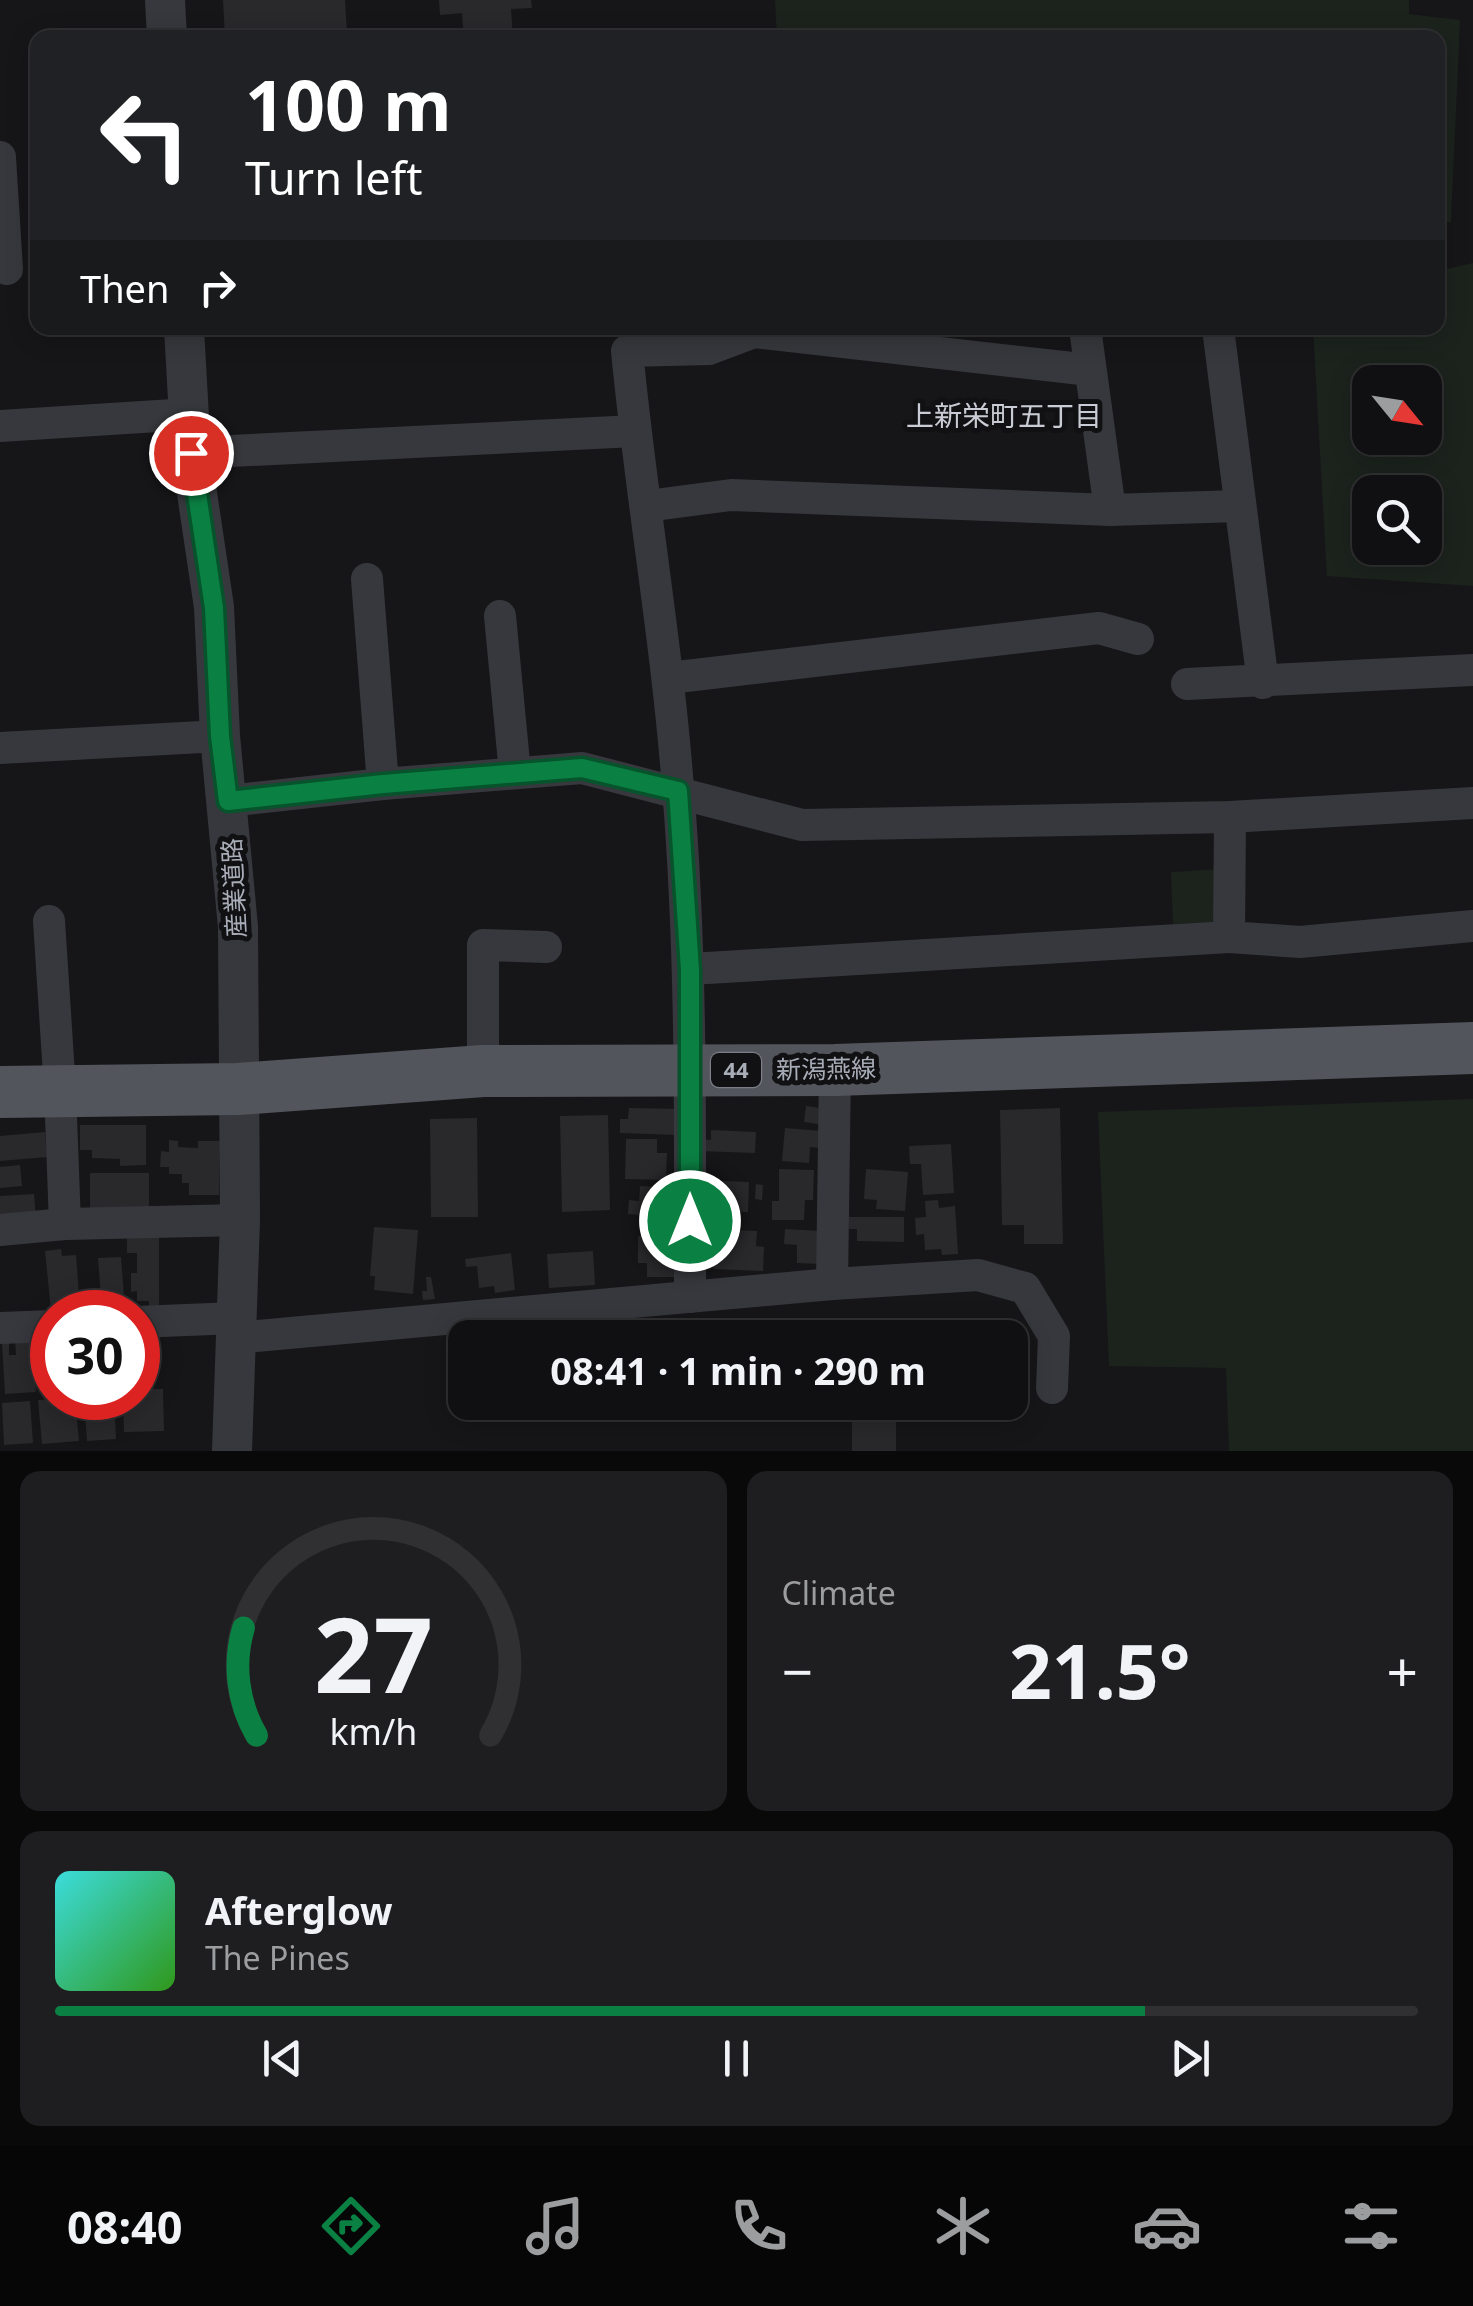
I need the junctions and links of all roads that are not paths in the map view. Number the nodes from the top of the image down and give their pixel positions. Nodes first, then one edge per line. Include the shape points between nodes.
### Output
1 (165, 0) edge
2 (167, 30) edge
3 (0, 156) edge
4 (15, 268) edge
5 (184, 335) edge
6 (746, 335) edge
7 (781, 335) edge
8 (1086, 335) edge
9 (1219, 335) edge
10 (1090, 370) junction
11 (0, 426) edge
12 (635, 431) junction
13 (190, 433) junction
14 (648, 506) junction
15 (1239, 506) junction
16 (1110, 510) junction
17 (367, 579) dead end
18 (500, 616) dead end
19 (1138, 638) dead end
20 (1473, 670) edge
21 (669, 678) junction
22 (1263, 683) junction
23 (1186, 684) dead end
24 (220, 736) junction
25 (0, 748) edge
26 (516, 773) junction
27 (383, 784) junction
28 (678, 791) junction
29 (228, 801) junction
30 (1473, 803) edge
31 (1230, 818) junction
32 (48, 922) dead end
33 (1473, 926) edge
34 (1229, 937) junction
35 (546, 947) dead end
36 (690, 970) junction
37 (1473, 1048) edge
38 (834, 1070) junction
39 (483, 1071) junction
40 (690, 1071) junction
41 (238, 1089) junction
42 (60, 1090) junction
43 (0, 1092) edge
44 (240, 1220) junction
45 (65, 1224) junction
46 (0, 1230) edge
47 (832, 1284) junction
48 (690, 1297) junction
49 (160, 1323) edge
50 (30, 1327) edge
51 (0, 1328) edge
52 (235, 1328) junction
53 (1052, 1388) dead end
54 (232, 1451) edge

1 - 2 street
3 - 4 street
5 - 13 street, 産業道路
6 - 12 street via 709,349 627,352
7 - 10 street
8 - 10 street
9 - 15 street
10 - 16 street
11 - 13 street
12 - 13 street
12 - 14 street
13 - 24 street, 産業道路 via 214,608
14 - 16 street via 731,495
14 - 21 street
15 - 16 street
15 - 22 street
17 - 27 street
18 - 26 street
19 - 21 street via 1099,628
20 - 22 street
21 - 28 street
22 - 23 street
24 - 25 street
24 - 29 street, 産業道路
26 - 27 street
26 - 28 street via 582,768
27 - 29 street
28 - 31 street via 802,825
28 - 36 street
29 - 41 street, 産業道路 via 238,927
30 - 31 street
31 - 34 street
32 - 42 street
33 - 34 street via 1300,942
34 - 36 street
35 - 39 street via 483,945
36 - 40 street
37 - 38 main road, 新潟燕線 / 44
38 - 40 main road, 新潟燕線 / 44
38 - 47 street
39 - 40 main road, 新潟燕線 / 44
39 - 41 main road, 新潟燕線 / 44
40 - 48 street
41 - 42 main road, 新潟燕線 / 44
41 - 44 street, 産業道路
42 - 43 main road, 新潟燕線 / 44
42 - 45 street
44 - 45 street
44 - 52 street, 産業道路
45 - 46 street
47 - 48 street
47 - 53 street via 978,1275 1025,1288 1054,1336
48 - 52 street
49 - 52 street
50 - 51 street
52 - 54 street, 産業道路

